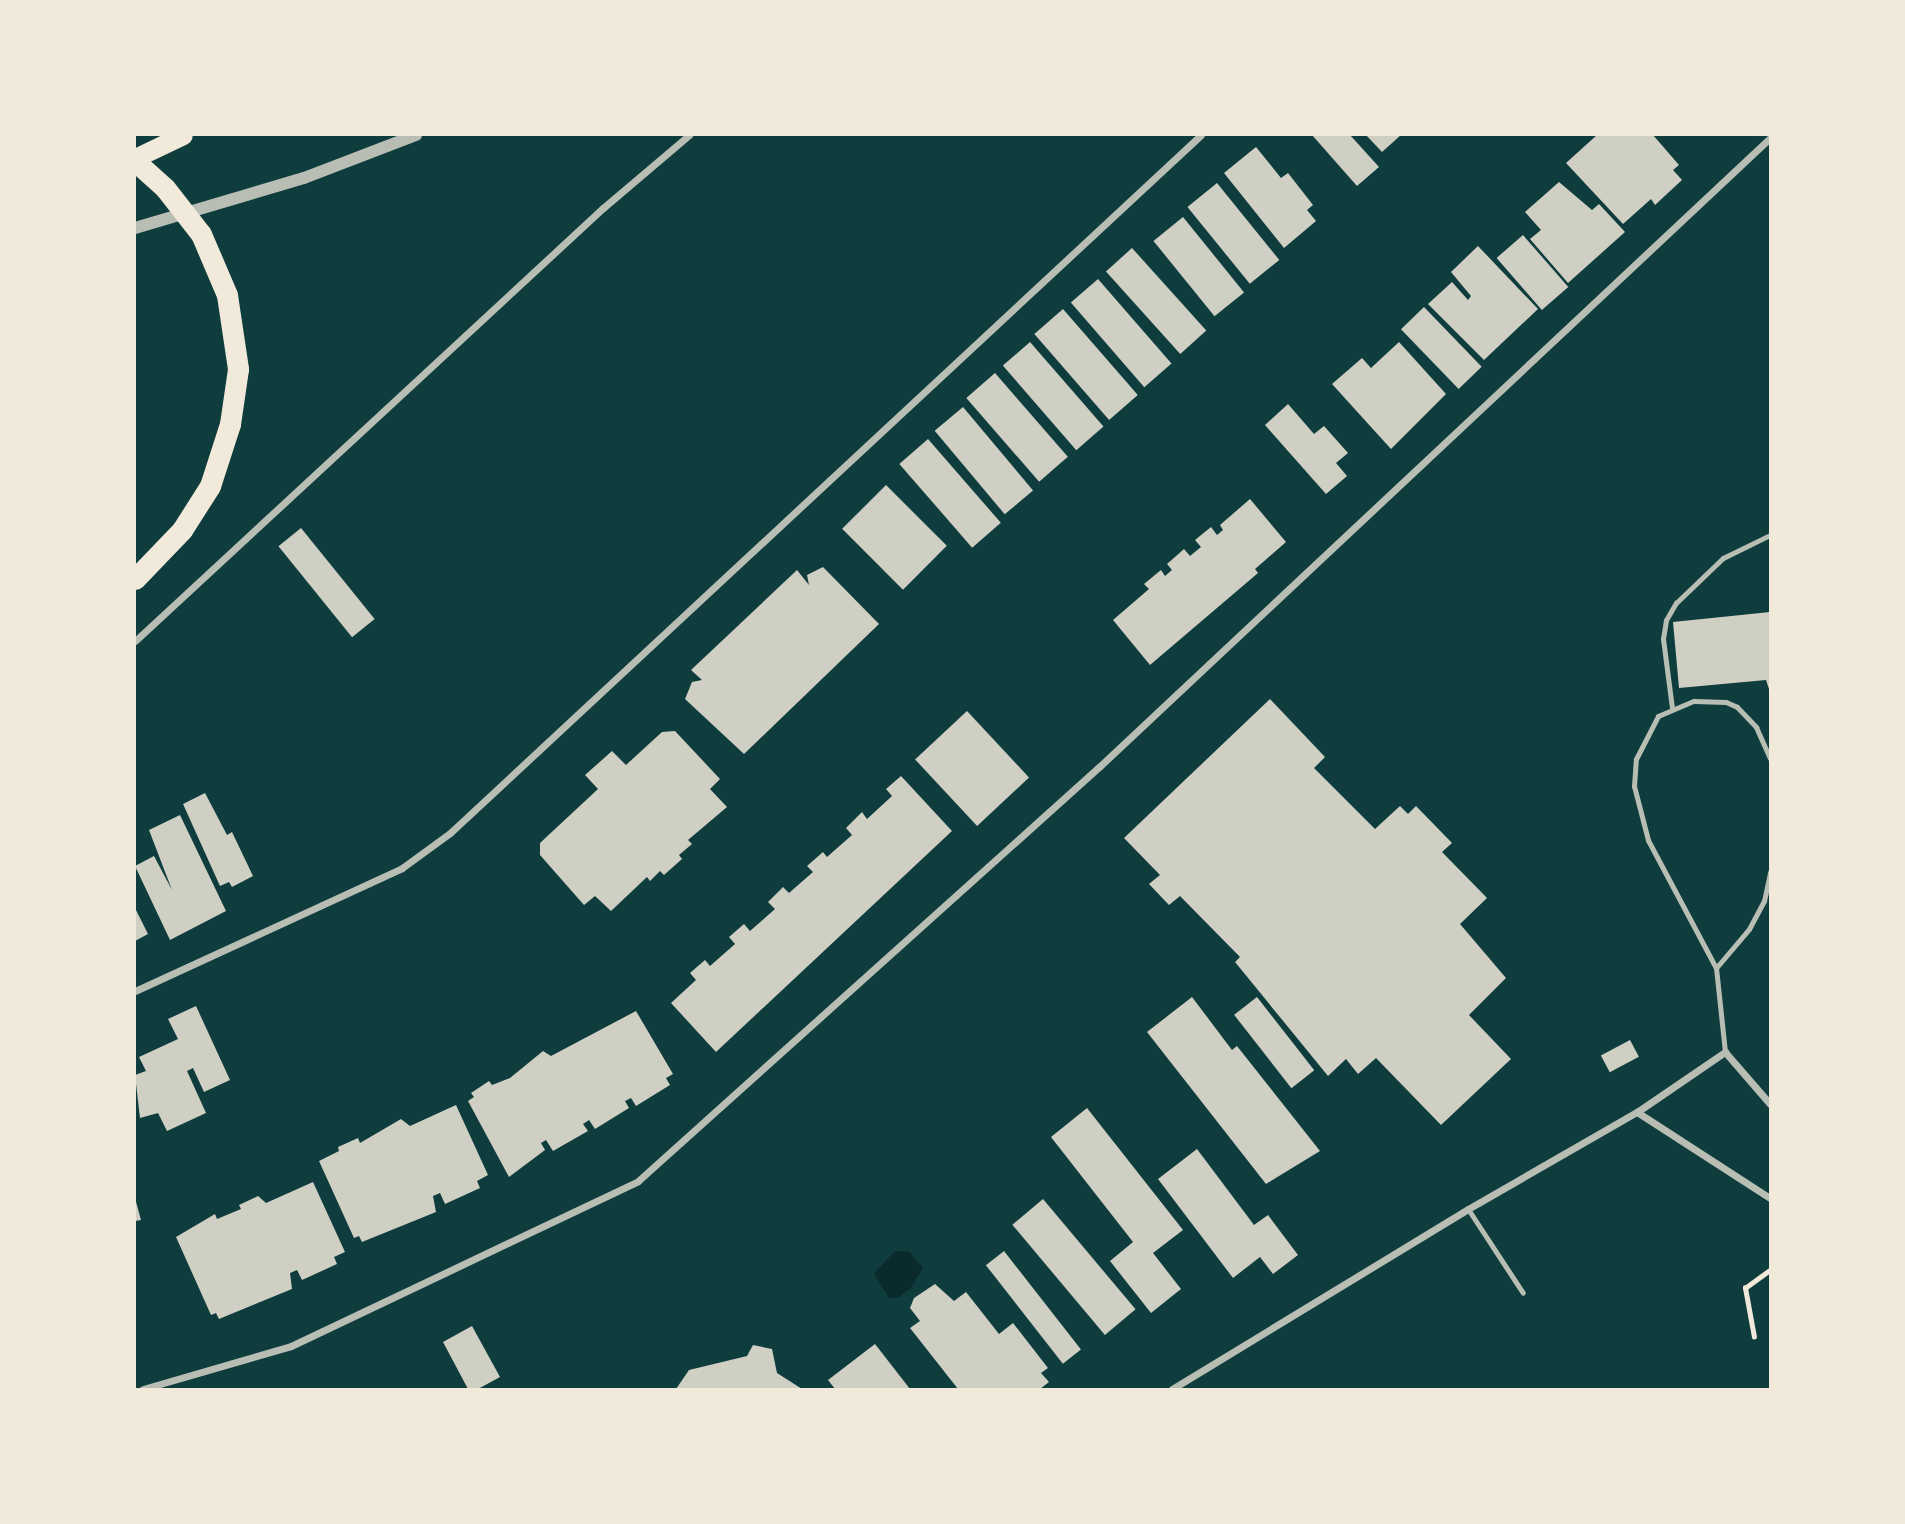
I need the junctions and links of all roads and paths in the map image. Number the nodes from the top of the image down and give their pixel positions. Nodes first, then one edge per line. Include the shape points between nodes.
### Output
1 (183, 135) edge
2 (416, 135) edge
3 (689, 135) edge
4 (1201, 135) edge
5 (1770, 138) edge
6 (135, 159) edge
7 (135, 228) edge
8 (1770, 535) edge
9 (135, 579) edge
10 (135, 641) edge
11 (1672, 708) junction
12 (1770, 758) edge
13 (1770, 872) edge
14 (1716, 968) junction
15 (135, 991) edge
16 (1725, 1052) junction
17 (1770, 1104) edge
18 (1637, 1112) junction
19 (1770, 1198) edge
20 (1468, 1209) junction
21 (1770, 1270) edge
22 (1523, 1293) dead end
23 (1754, 1337) dead end
24 (143, 1389) edge
25 (1172, 1389) edge

1 - 6 highway
2 - 7 street via 304,178
3 - 10 street via 603,208
4 - 15 street via 450,833 402,868
5 - 24 street via 1099,767 638,1181 291,1346
6 - 9 highway via 201,234 227,295 236,343 230,424 210,486 182,530
8 - 11 lane via 1723,558 1676,603 1666,620 1663,639
11 - 12 lane via 1695,701 1737,707 1756,727
11 - 14 lane via 1658,716 1645,736 1636,759 1634,786 1648,840
13 - 14 lane via 1764,901 1749,929
14 - 16 lane
16 - 17 street
16 - 18 street
18 - 19 street
18 - 20 street
20 - 22 lane
20 - 25 street
21 - 23 path via 1745,1289

